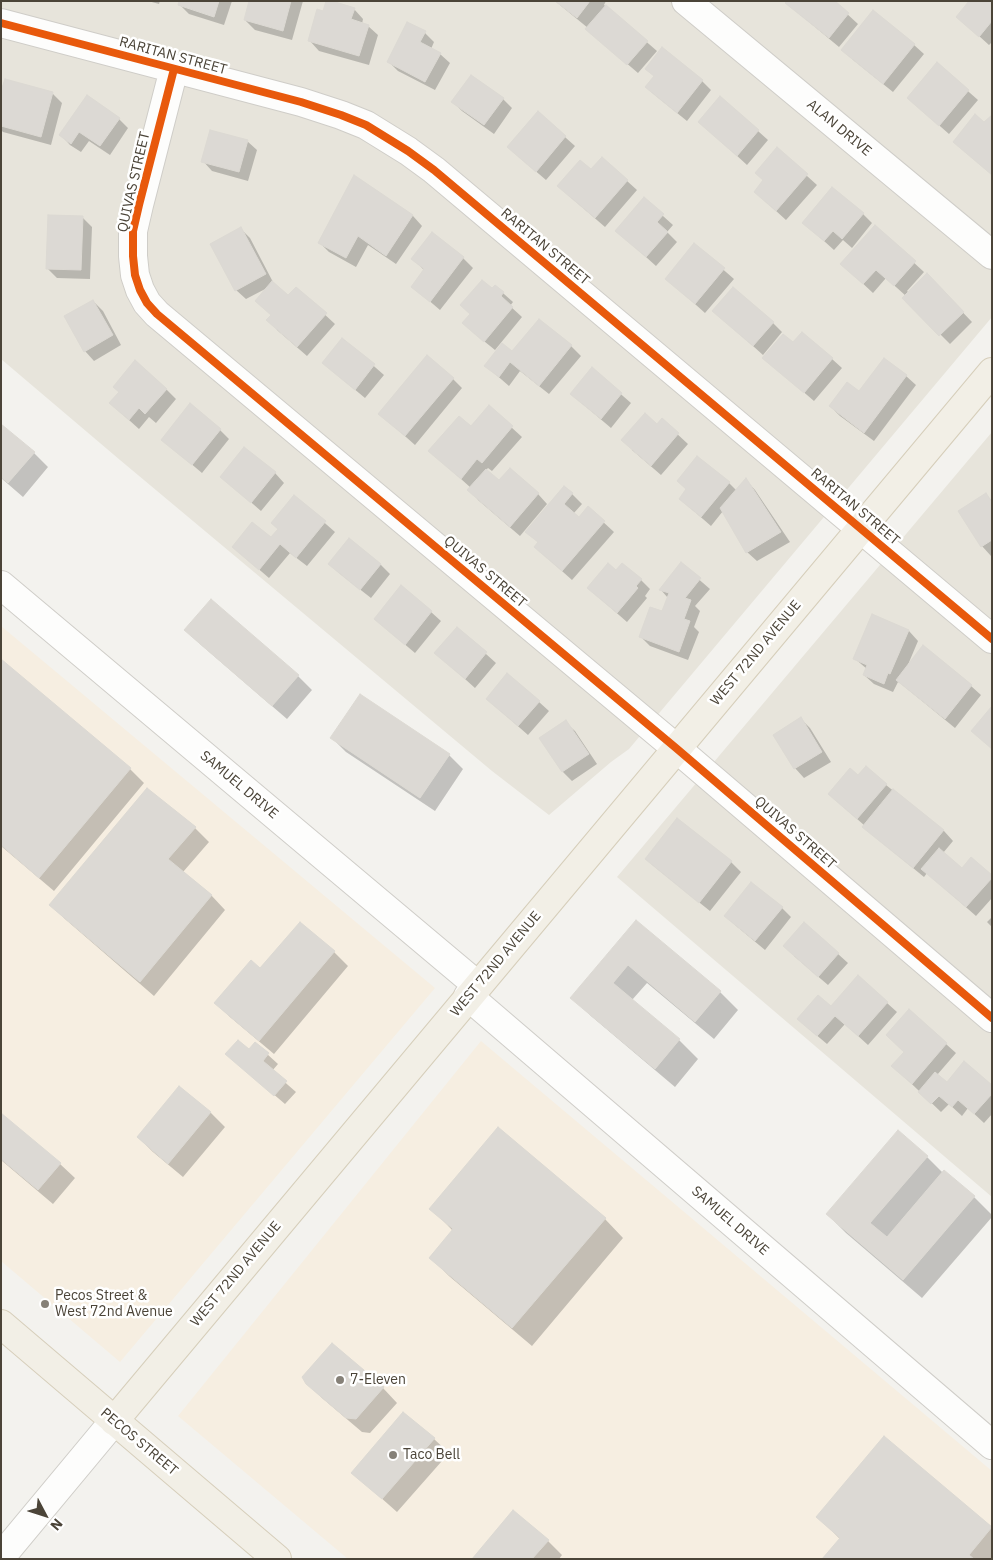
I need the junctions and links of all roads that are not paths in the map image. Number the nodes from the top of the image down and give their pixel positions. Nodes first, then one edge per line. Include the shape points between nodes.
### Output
1 (686, 1) edge
2 (1, 23) edge
3 (174, 69) junction
4 (992, 255) edge
5 (992, 372) edge
6 (861, 528) junction
7 (1, 585) edge
8 (992, 638) edge
9 (676, 748) junction
10 (473, 991) junction
11 (992, 1018) edge
12 (1, 1324) edge
13 (114, 1421) junction
14 (992, 1445) edge
15 (1, 1557) edge
16 (277, 1559) edge

1 - 4 street, ALAN DRIVE
2 - 3 street, RARITAN STREET
3 - 6 street, RARITAN STREET via 341,115 408,151
3 - 9 street, QUIVAS STREET via 134,231 135,275 147,303
5 - 6 main road, WEST 72ND AVENUE
6 - 8 street, RARITAN STREET
6 - 9 main road, WEST 72ND AVENUE
7 - 10 street, SAMUEL DRIVE
9 - 10 main road, WEST 72ND AVENUE
9 - 11 street, QUIVAS STREET
10 - 13 main road, WEST 72ND AVENUE
10 - 14 street, SAMUEL DRIVE
12 - 13 main road, PECOS STREET
13 - 15 street, WEST 72ND AVENUE
13 - 16 main road, PECOS STREET

